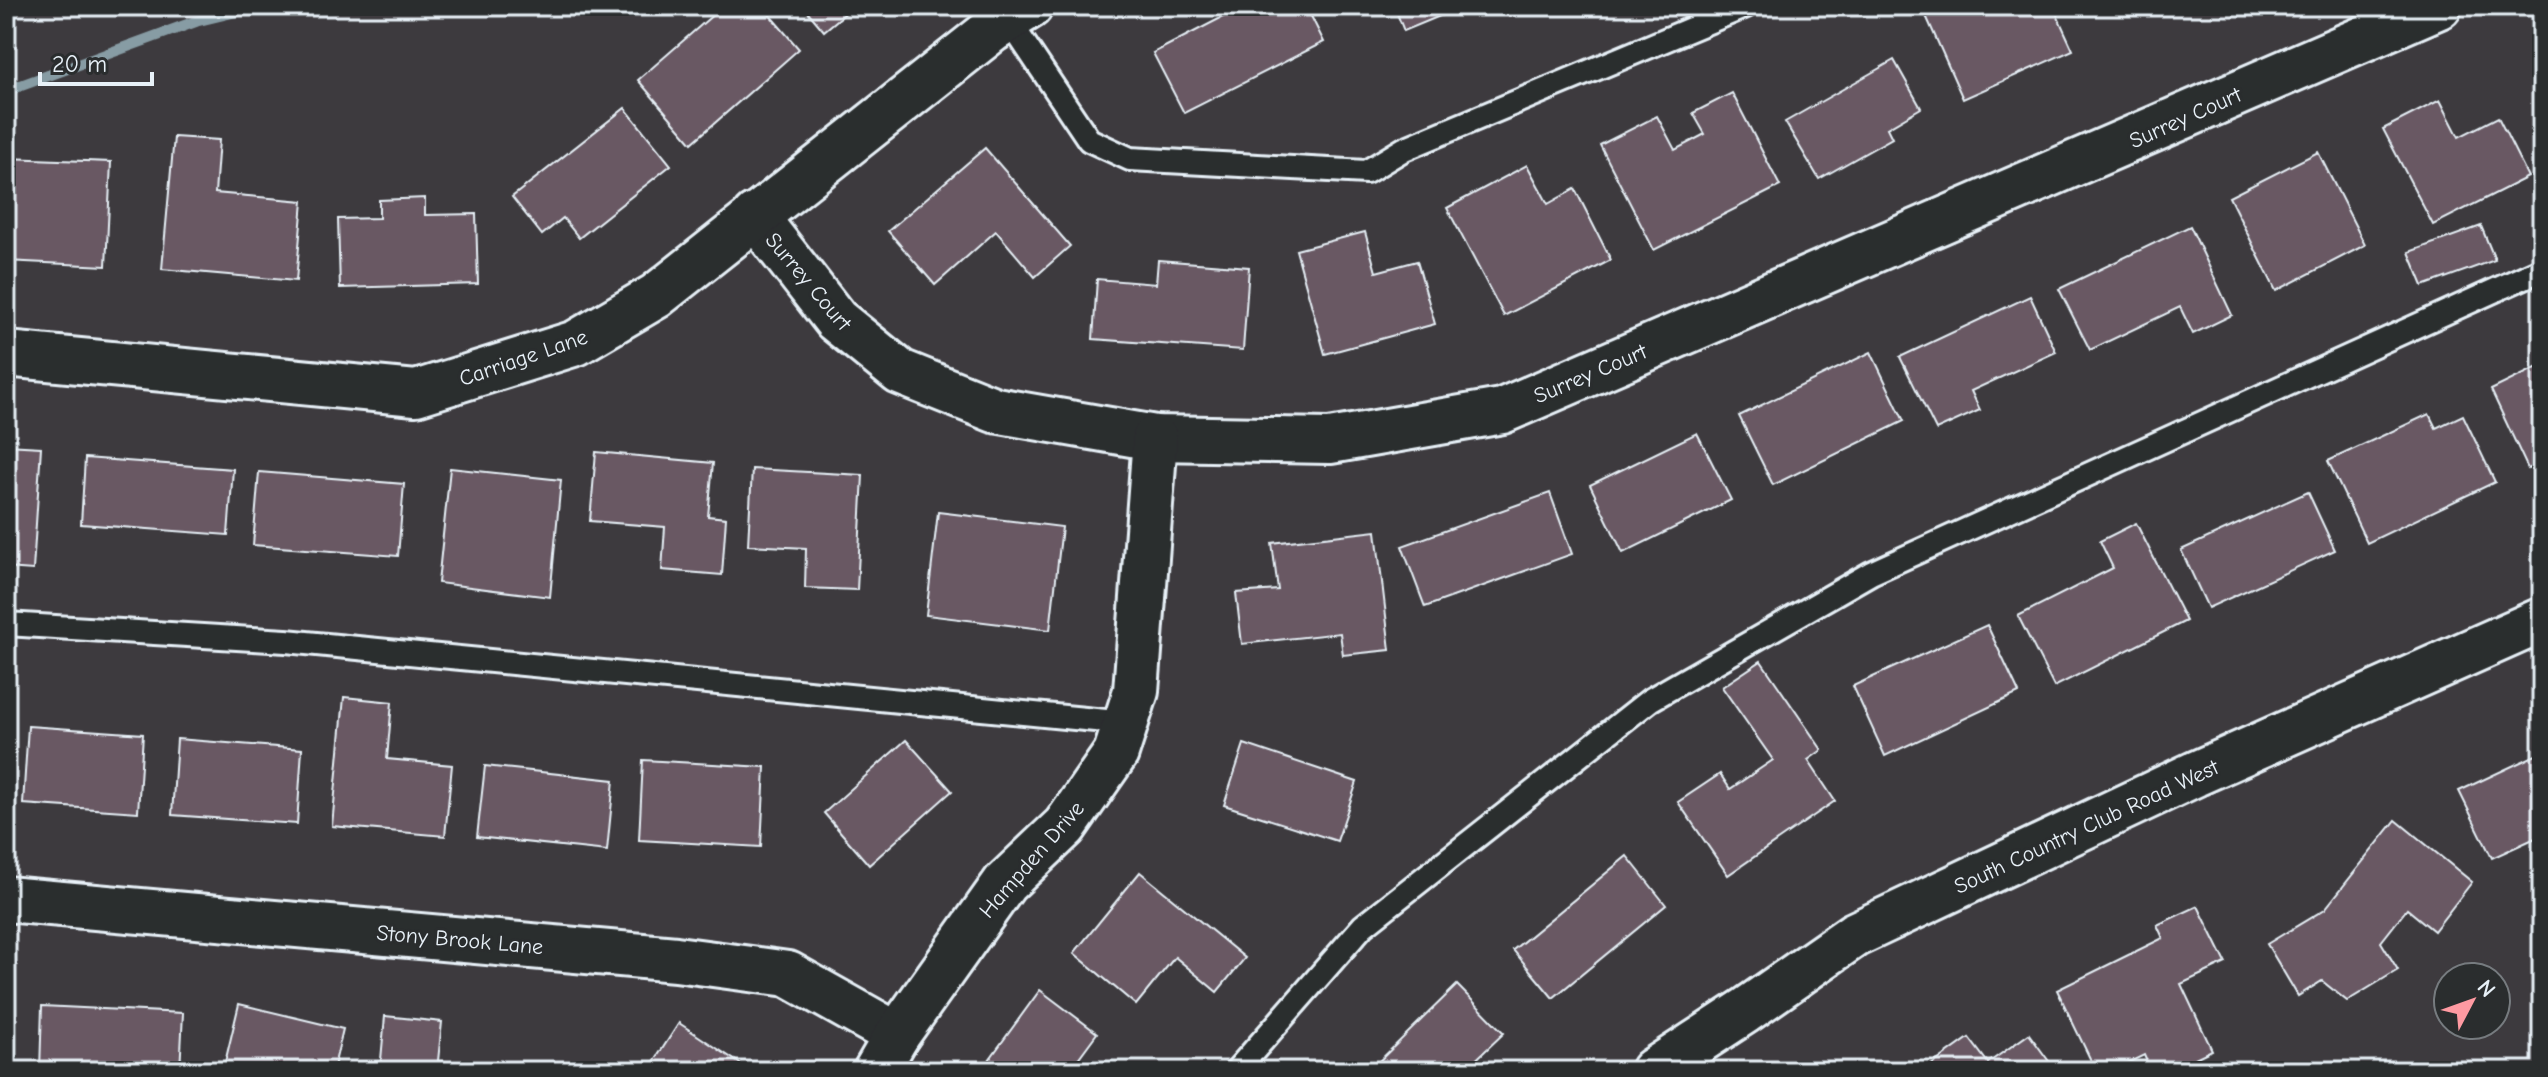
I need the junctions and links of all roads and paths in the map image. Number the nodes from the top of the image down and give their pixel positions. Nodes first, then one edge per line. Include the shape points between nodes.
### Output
1 (1746, 6) edge
2 (2439, 6) edge
3 (1019, 13) edge
4 (755, 216) junction
5 (2542, 269) edge
6 (6, 354) edge
7 (1155, 438) junction
8 (2542, 620) edge
9 (6, 624) edge
10 (1126, 723) junction
11 (6, 899) edge
12 (886, 1053) edge
13 (1236, 1071) edge
14 (1653, 1071) edge

1 - 3 lane via 1404,149 1366,172 1130,159 1089,140
2 - 7 street, Surrey Court via 1502,411 1330,441
3 - 4 street, Carriage Lane
4 - 6 street, Carriage Lane via 656,296 576,343 416,393
4 - 7 street, Surrey Court via 836,320 900,372 995,410
5 - 13 lane via 1871,573 1650,700 1363,926
7 - 10 street, Hampden Drive via 1136,691
8 - 14 street, South Country Club Road West via 2195,774 1854,935
9 - 10 lane via 286,641
10 - 12 street, Hampden Drive via 1116,753 1065,826 1005,883
11 - 12 street, Stony Brook Lane via 676,959 788,974

